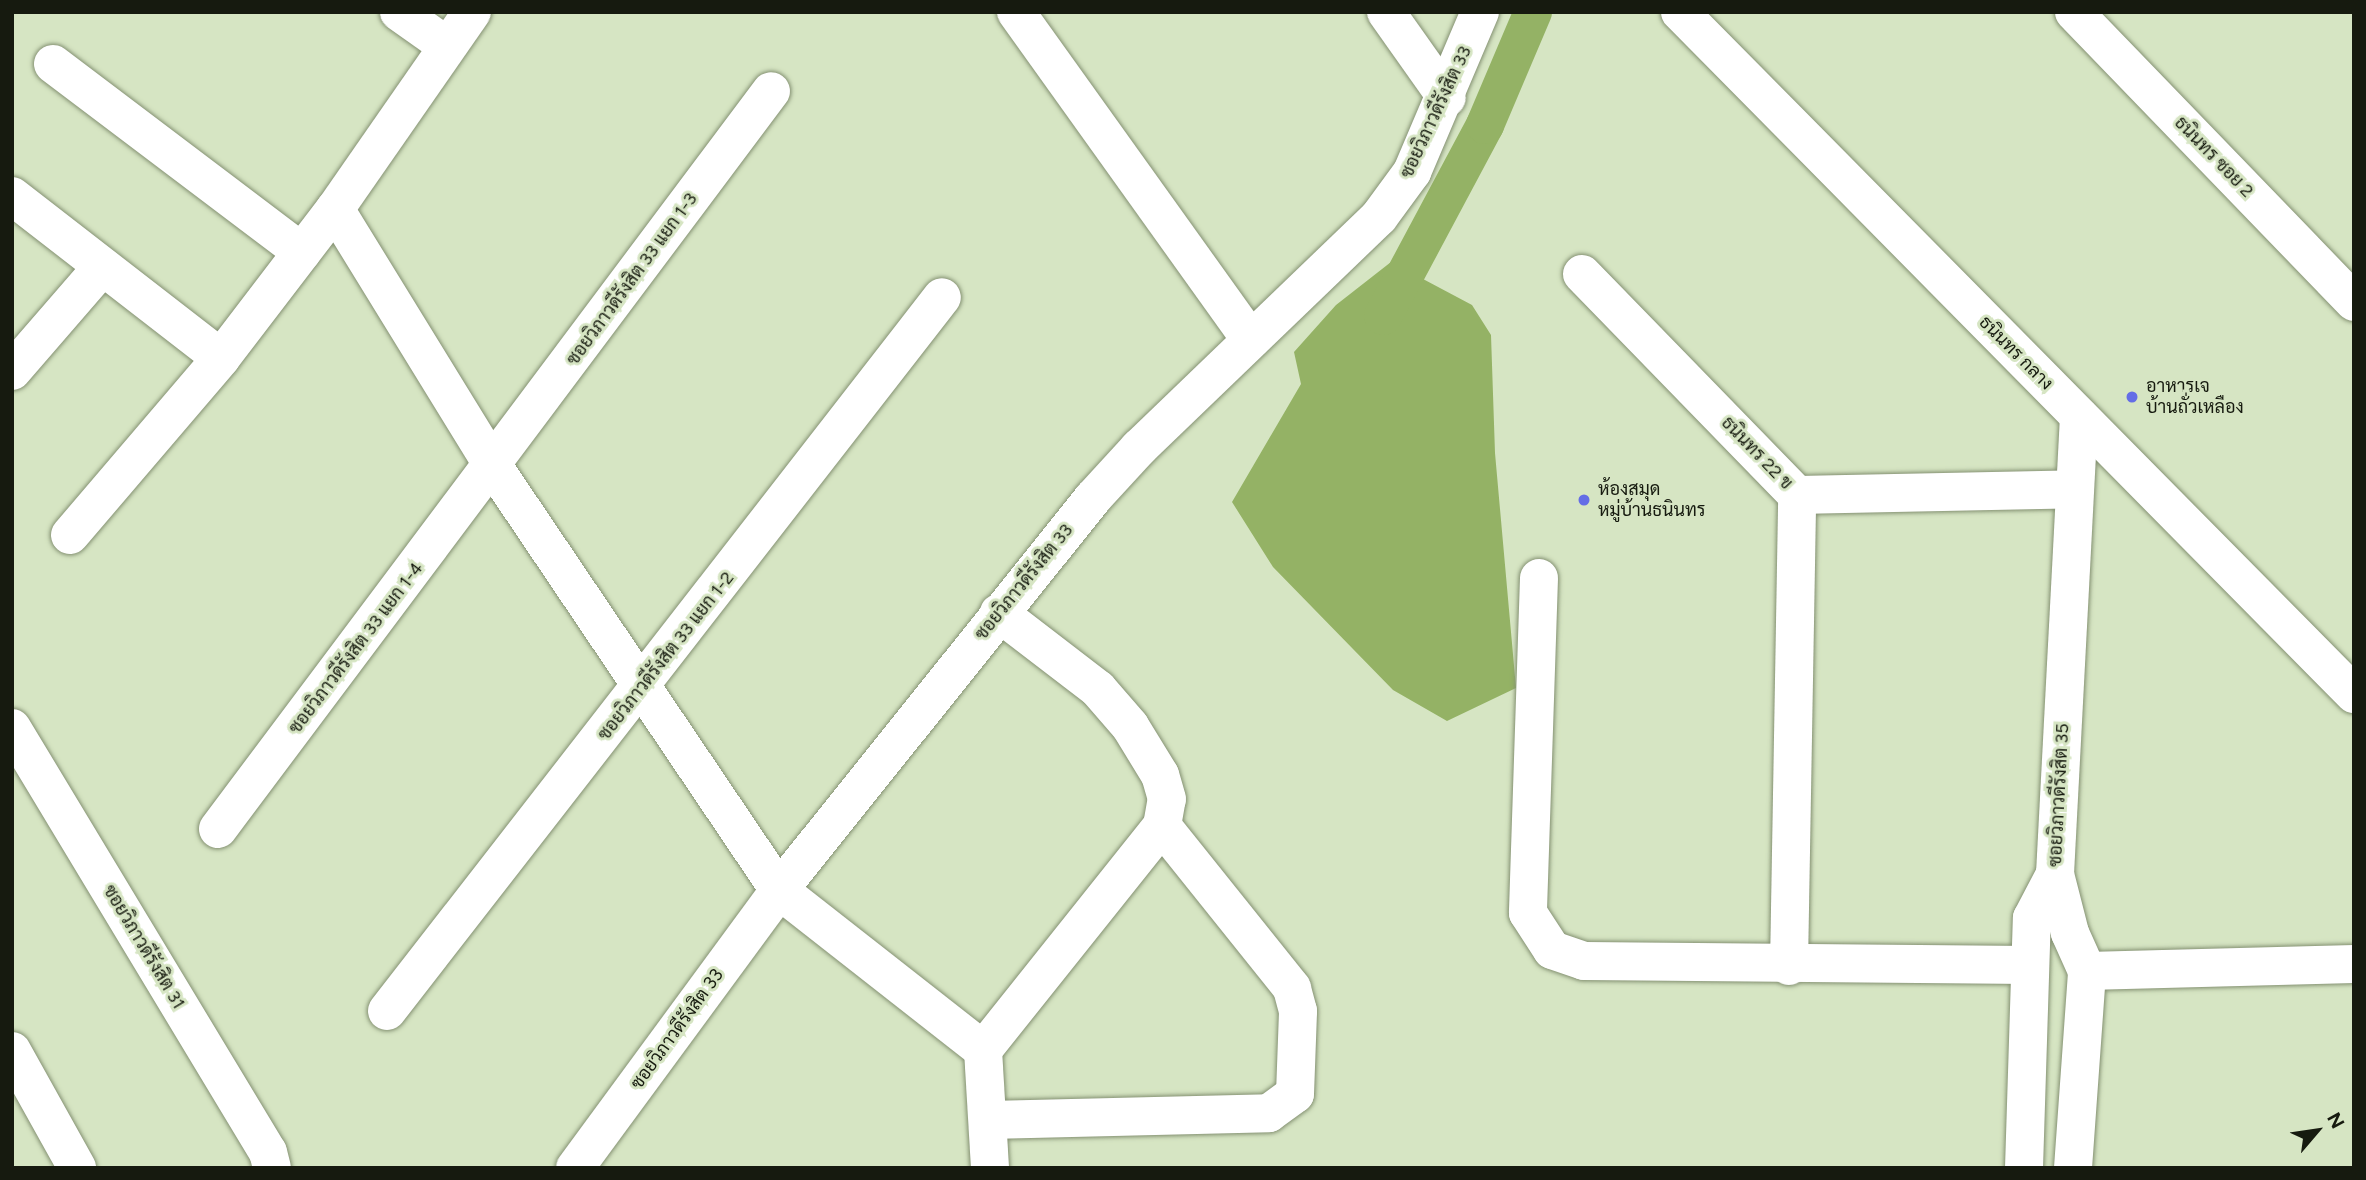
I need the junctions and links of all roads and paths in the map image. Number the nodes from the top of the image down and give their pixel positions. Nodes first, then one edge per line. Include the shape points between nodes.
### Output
1 (399, 12) edge
2 (472, 12) edge
3 (1016, 12) edge
4 (1386, 12) edge
5 (1480, 12) edge
6 (1680, 12) edge
7 (2074, 12) edge
8 (447, 46) junction
9 (53, 64) dead end
10 (771, 91) dead end
11 (1447, 98) junction
12 (12, 196) edge
13 (335, 209) junction
14 (302, 252) junction
15 (102, 267) junction
16 (1582, 274) dead end
17 (942, 298) dead end
18 (2354, 302) edge
19 (1251, 340) junction
20 (220, 358) junction
21 (12, 371) edge
22 (2079, 417) junction
23 (494, 466) junction
24 (2073, 488) junction
25 (1797, 495) junction
26 (70, 535) dead end
27 (1539, 578) dead end
28 (999, 613) junction
29 (642, 688) junction
30 (2354, 694) edge
31 (12, 728) edge
32 (1162, 826) junction
33 (218, 829) dead end
34 (2055, 874) junction
35 (779, 890) junction
36 (2354, 964) edge
37 (2030, 965) junction
38 (1789, 967) junction
39 (2087, 971) junction
40 (387, 1011) dead end
41 (983, 1050) junction
42 (12, 1051) edge
43 (989, 1119) junction
44 (77, 1168) edge
45 (272, 1168) edge
46 (575, 1168) edge
47 (990, 1168) edge
48 (2024, 1168) edge
49 (2073, 1168) edge

1 - 8 street
2 - 8 street
3 - 19 street
4 - 11 street
5 - 11 street, ซอยวิภาวดีรังสิต 33
6 - 22 street, ธนินทร กลาง
7 - 18 street, ธนินทร ซอย 2
8 - 13 street
9 - 14 street
10 - 23 street, ซอยวิภาวดีรังสิต 33 แยก 1-3
11 - 19 street, ซอยวิภาวดีรังสิต 33 via 1412,172 1379,216
12 - 15 street
13 - 14 street
13 - 23 street
14 - 20 street
15 - 20 street
15 - 21 street
16 - 25 street, ธนินทร 22 ข
17 - 29 street, ซอยวิภาวดีรังสิต 33 แยก 1-2
19 - 28 street, ซอยวิภาวดีรังสิต 33 via 1139,447
20 - 26 street
22 - 24 street, ซอยวิภาวดีรังสิต 35
22 - 30 street, ธนินทร กลาง
23 - 29 street
23 - 33 street, ซอยวิภาวดีรังสิต 33 แยก 1-4
24 - 25 street, ธนินทร 22 ข
24 - 34 street, ซอยวิภาวดีรังสิต 35
25 - 38 street
27 - 38 street via 1528,913 1539,935 1552,950 1584,961
28 - 32 street via 1098,689 1130,726 1160,775 1167,799
28 - 35 street, ซอยวิภาวดีรังสิต 33
29 - 35 street
29 - 40 street, ซอยวิภาวดีรังสิต 33 แยก 1-2
31 - 45 street, ซอยวิภาวดีรังสิต 31 via 268,1152
32 - 41 street
32 - 43 street via 1292,988 1298,1011 1295,1094 1269,1112
34 - 37 street via 2032,918
34 - 39 street, ซอยวิภาวดีรังสิต 35 via 2070,933
35 - 41 street
35 - 46 street, ซอยวิภาวดีรังสิต 33
36 - 39 street
37 - 38 street
37 - 48 street
39 - 49 street, ซอยวิภาวดีรังสิต 35
41 - 43 street
42 - 44 street
43 - 47 street

